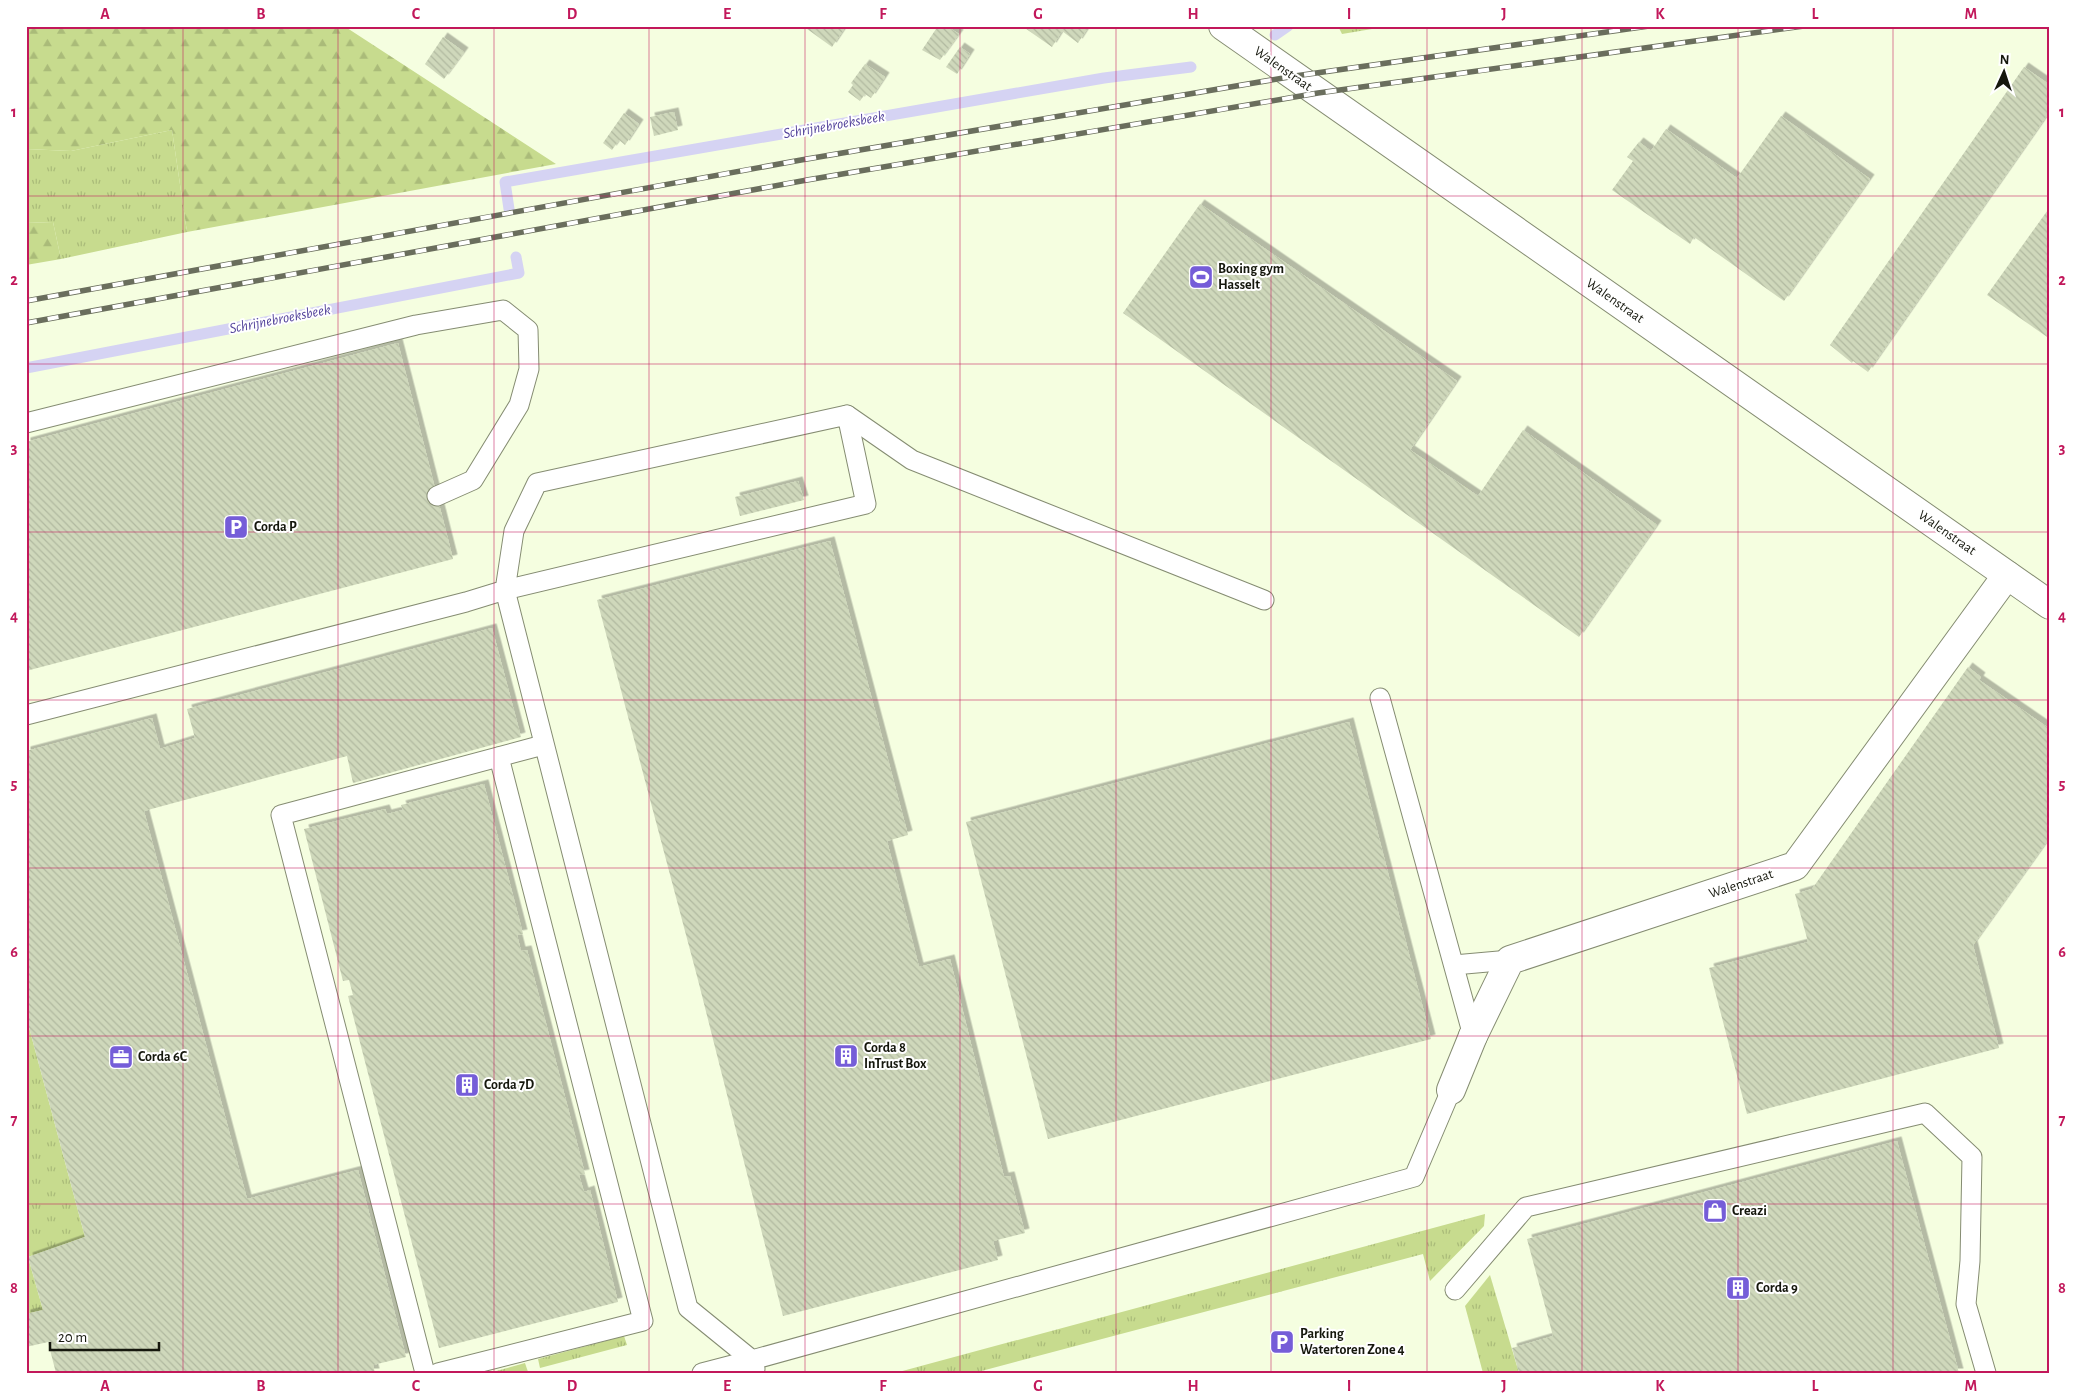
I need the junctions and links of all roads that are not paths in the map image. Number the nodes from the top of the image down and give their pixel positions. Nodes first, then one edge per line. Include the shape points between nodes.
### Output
1 (1223, 26) edge
2 (847, 415) junction
3 (26, 423) edge
4 (437, 496) dead end
5 (2007, 575) junction
6 (505, 590) junction
7 (1264, 600) dead end
8 (2050, 605) edge
9 (1380, 698) dead end
10 (26, 715) edge
11 (543, 745) junction
12 (499, 757) junction
13 (1510, 960) junction
14 (1454, 965) junction
15 (1473, 1036) junction
16 (1451, 1090) joint
17 (1456, 1290) dead end
18 (754, 1366) edge
19 (425, 1373) edge
20 (438, 1373) edge
21 (702, 1373) edge
22 (1986, 1373) edge

1 - 5 street, Walenstraat
2 - 6 lane via 537,483 514,531
2 - 6 lane via 866,504
2 - 7 lane via 912,460
3 - 4 lane via 416,325 503,310 528,330 529,369 520,405 473,480
5 - 8 street, Walenstraat
5 - 13 street, Walenstraat via 1795,866
6 - 10 lane
6 - 11 lane
9 - 14 lane
11 - 12 lane
11 - 18 lane via 688,1308
12 - 19 lane via 281,816
12 - 20 lane via 643,1321
13 - 14 lane
13 - 15 street
14 - 15 lane
15 - 16 street
16 - 18 lane via 1414,1177
17 - 22 lane via 1526,1207 1925,1113 1972,1157 1966,1304
18 - 21 lane

